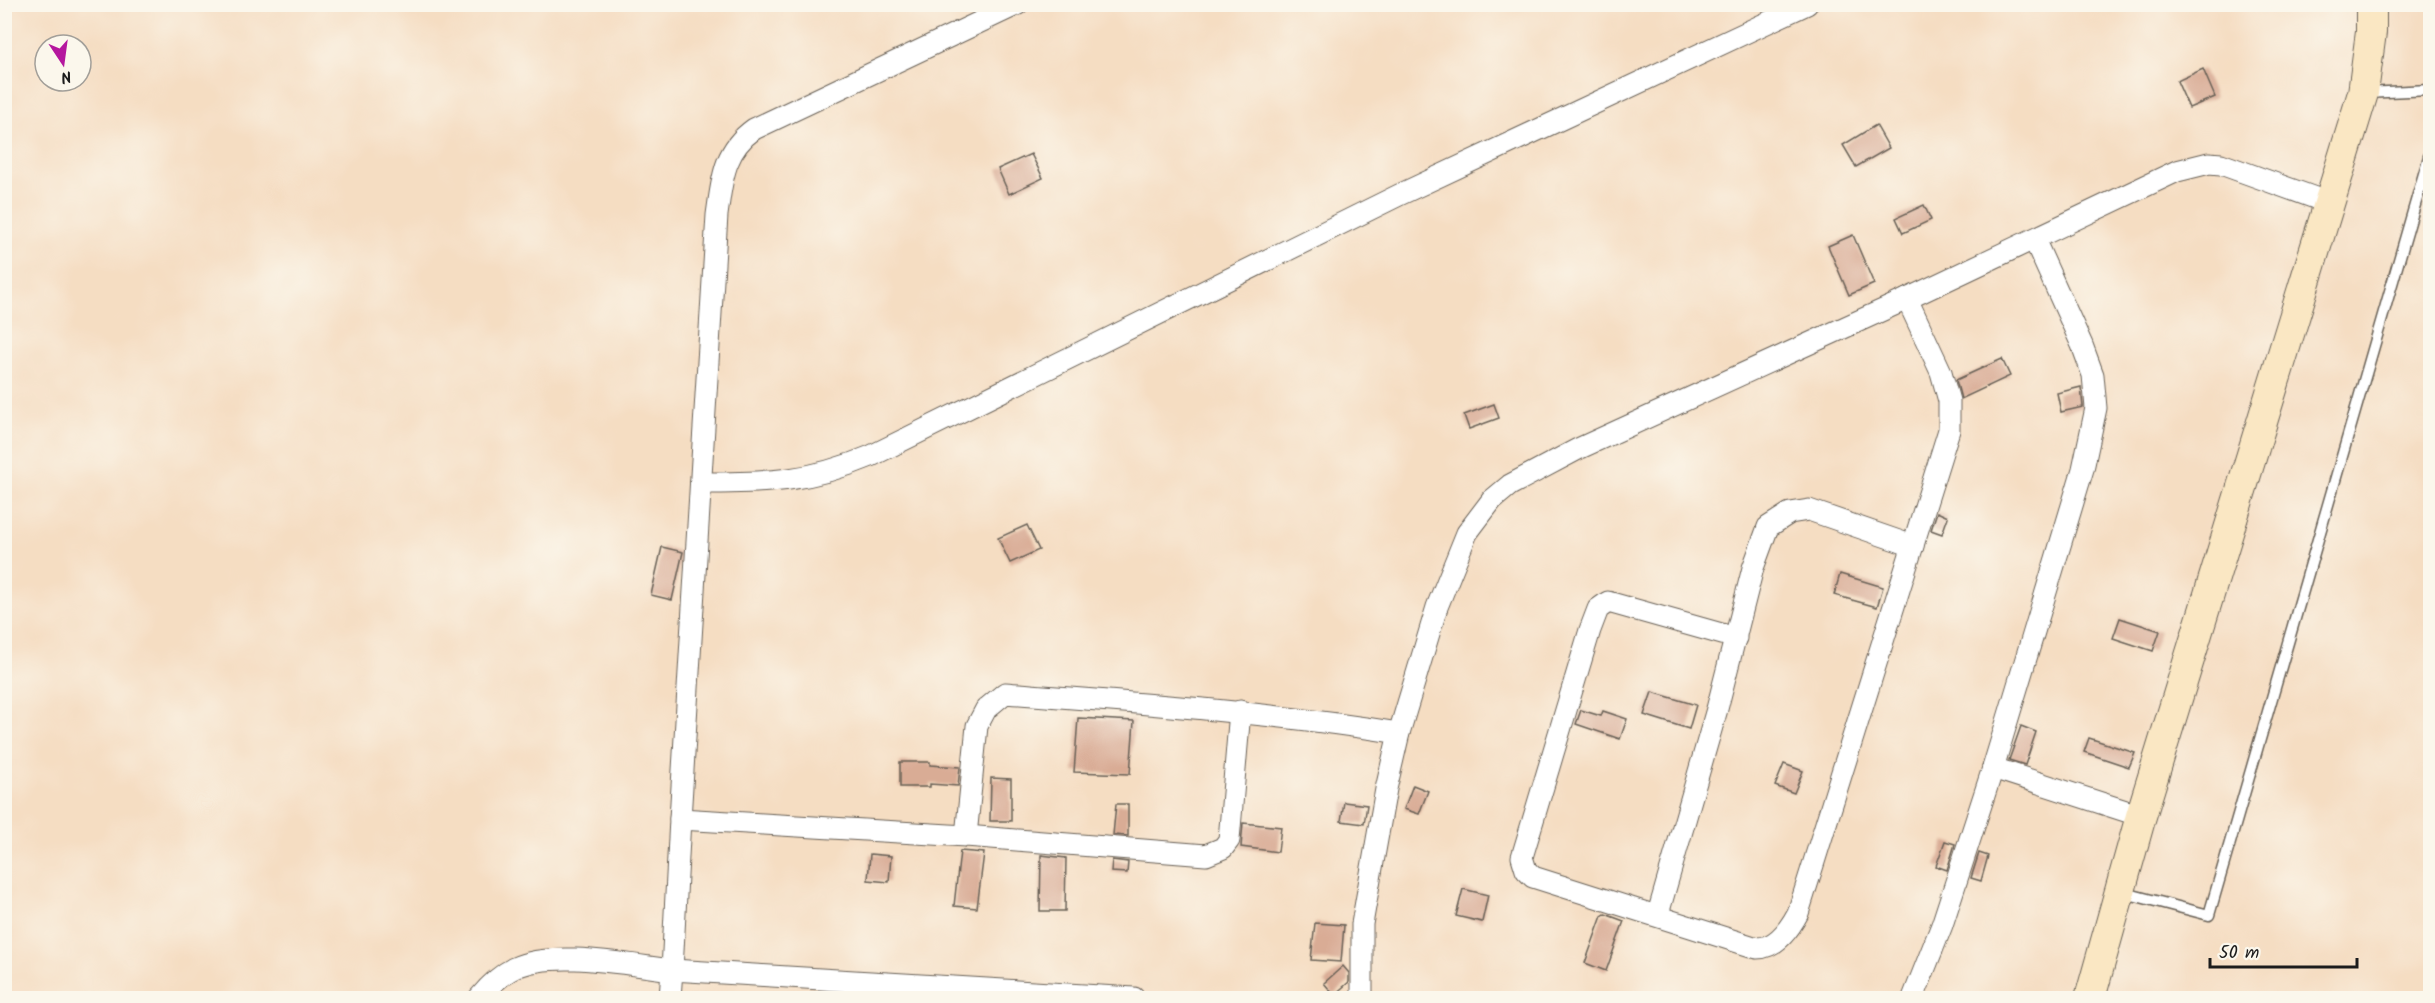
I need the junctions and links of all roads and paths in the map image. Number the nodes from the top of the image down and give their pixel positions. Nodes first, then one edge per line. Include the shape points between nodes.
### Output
1 (1018, 4) edge
2 (1807, 4) edge
3 (2371, 4) edge
4 (2430, 90) edge
5 (2363, 93) junction
6 (2430, 153) edge
7 (2329, 203) junction
8 (2034, 240) junction
9 (1907, 299) junction
10 (701, 483) junction
11 (1913, 546) junction
12 (1736, 638) junction
13 (1240, 711) junction
14 (1399, 733) junction
15 (1993, 768) junction
16 (2141, 816) junction
17 (680, 819) junction
18 (966, 836) junction
19 (2120, 892) junction
20 (1658, 914) junction
21 (672, 970) junction
22 (479, 999) edge
23 (670, 999) edge
24 (1134, 999) edge
25 (1362, 999) edge
26 (1913, 999) edge
27 (2090, 999) edge

1 - 10 street via 754,129 734,148 723,171 717,215
2 - 10 street via 1399,195 871,456 820,475 793,480
3 - 5 street
4 - 5 lane
5 - 7 street
6 - 19 lane via 2210,915
7 - 8 street via 2209,163 2161,177
7 - 16 street
8 - 9 street
8 - 15 street via 2082,345 2093,375 2096,408 2083,469
9 - 11 street via 1941,372 1949,401 1949,430
9 - 14 street via 1578,449 1510,485 1492,500 1467,532 1437,607
10 - 17 street
11 - 12 street via 1809,510 1782,517 1768,527 1762,540
11 - 20 street via 1791,926 1775,941 1757,948
12 - 20 street
12 - 20 street via 1608,602 1600,606 1522,857 1533,877
13 - 14 street
13 - 18 street via 1005,693 986,709 977,726
13 - 18 street via 1229,840 1215,853
14 - 25 street via 1362,924
15 - 16 street
15 - 26 street via 1942,925
16 - 19 street
17 - 18 street
17 - 21 street
19 - 27 street
21 - 22 street via 561,960 531,963 506,973
21 - 23 street
21 - 24 street

